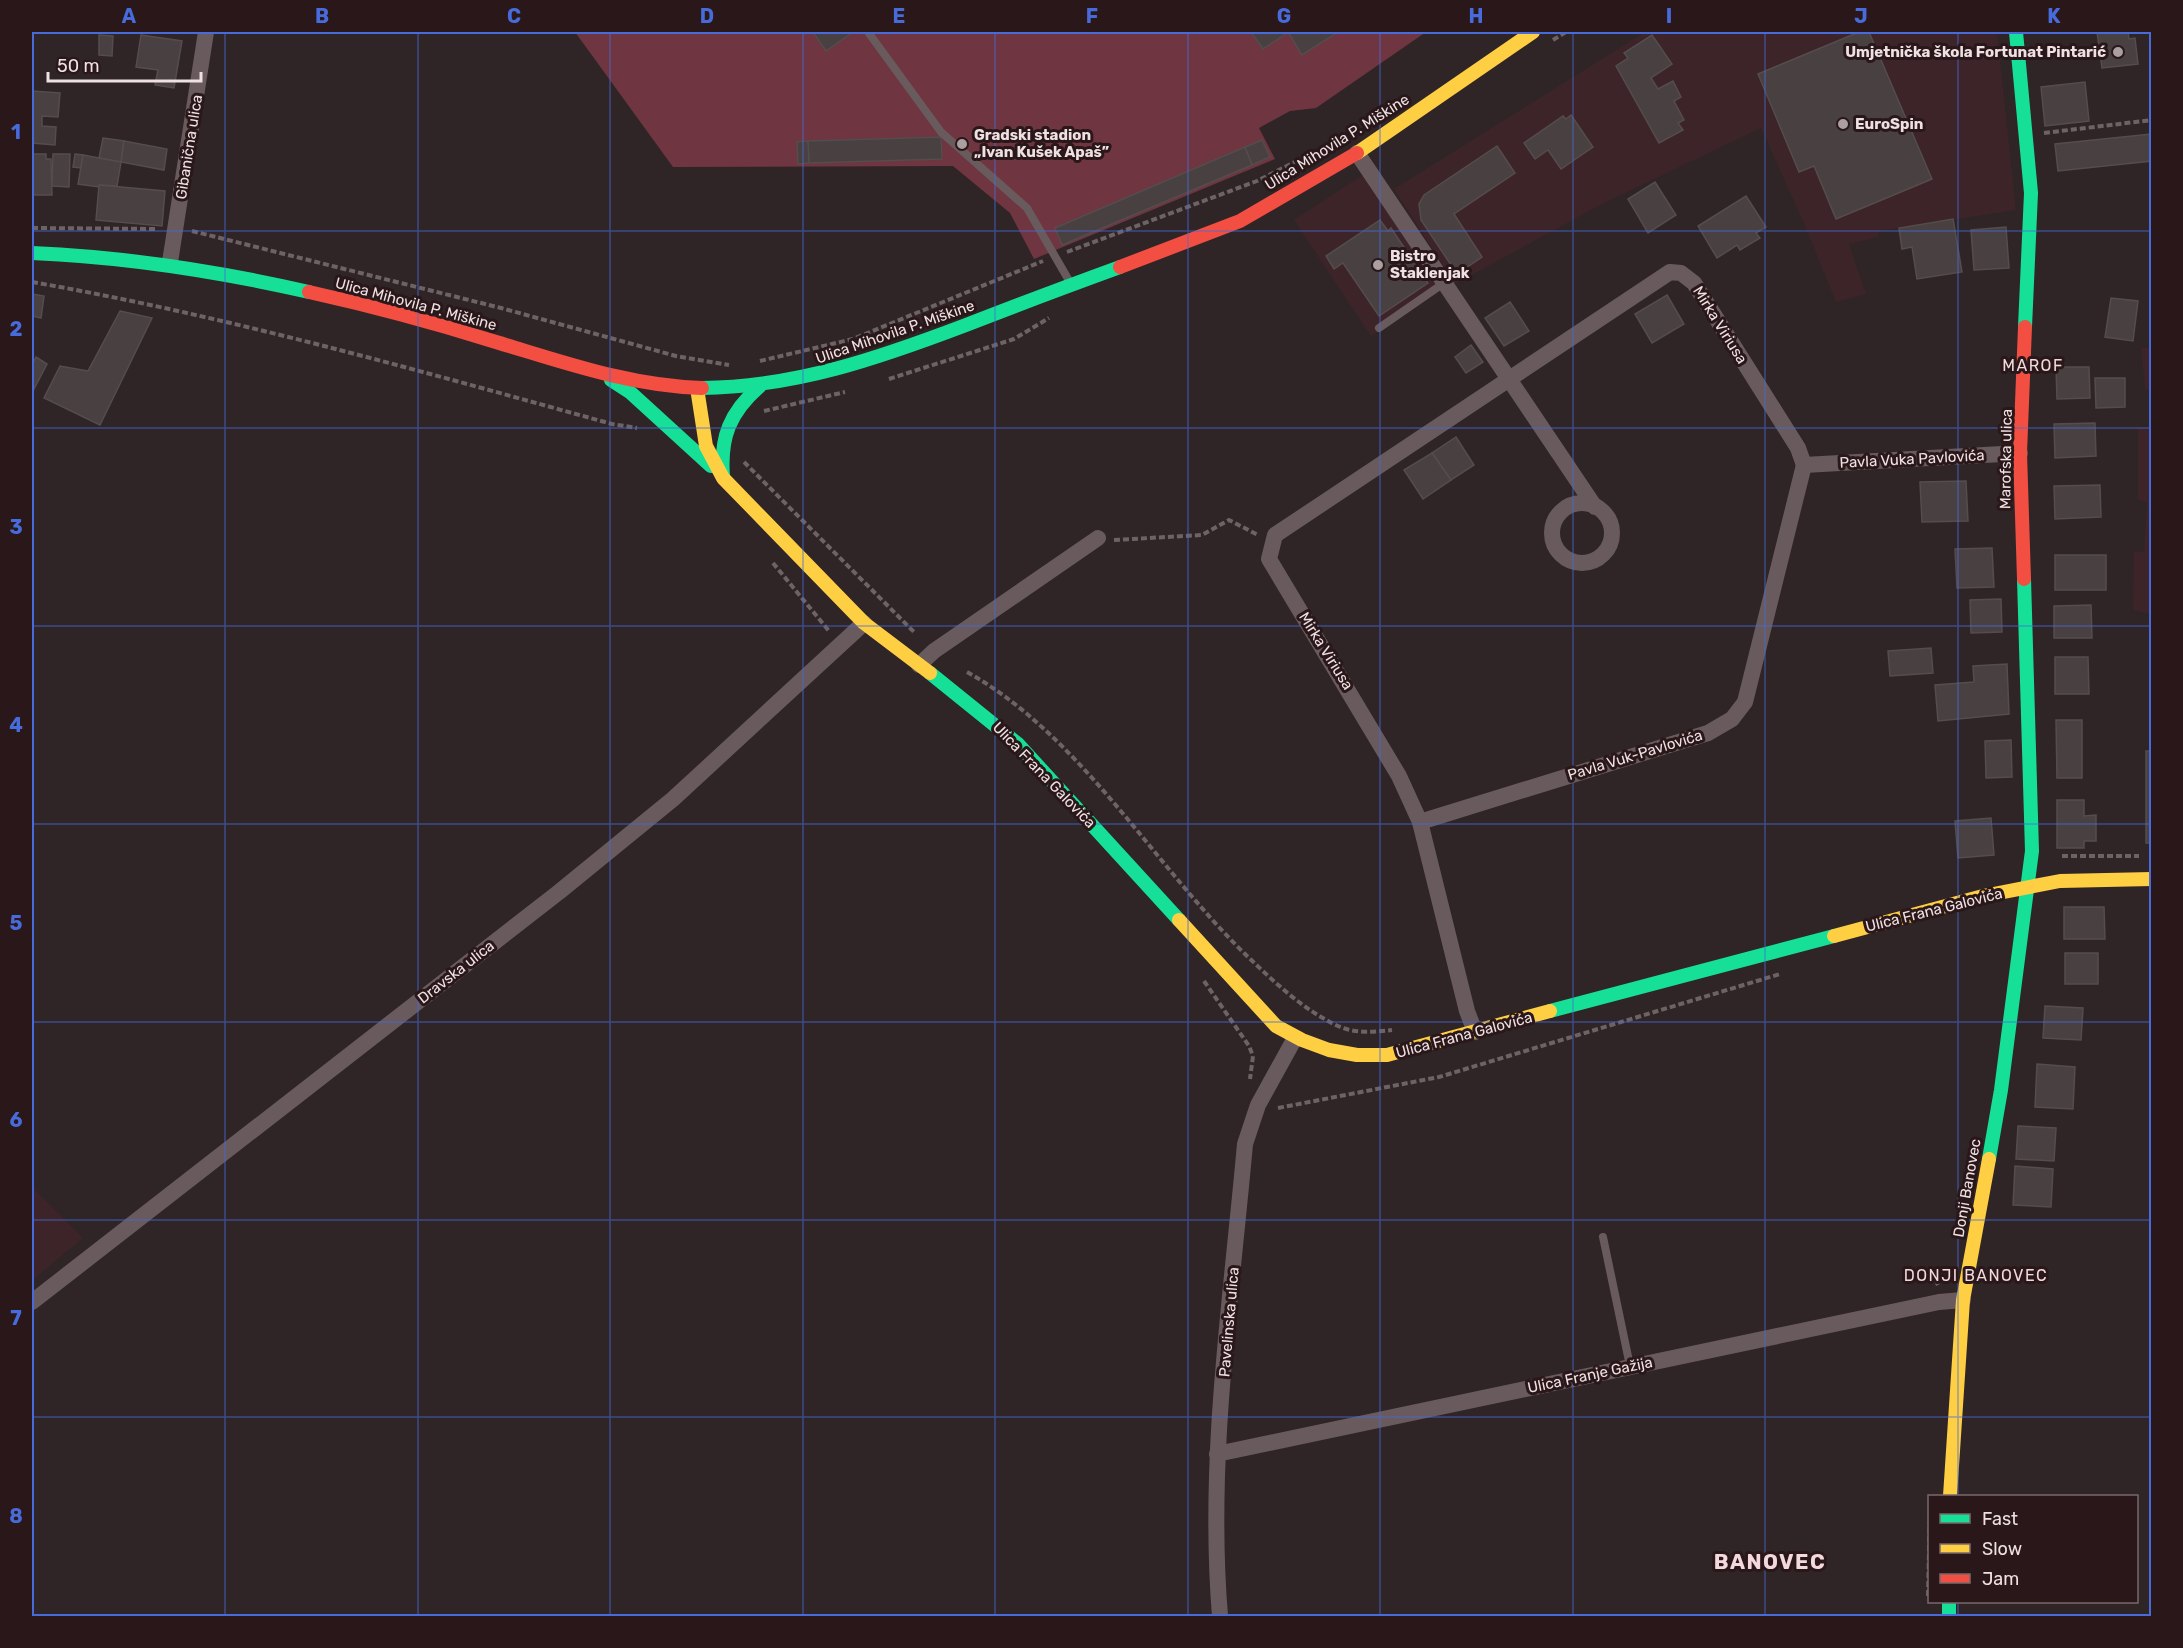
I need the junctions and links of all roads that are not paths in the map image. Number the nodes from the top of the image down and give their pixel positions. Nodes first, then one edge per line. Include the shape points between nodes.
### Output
1 (206, 32) edge
2 (868, 32) edge
3 (1533, 32) edge
4 (2016, 32) edge
5 (1357, 153) junction
6 (32, 253) edge
7 (170, 262) junction
8 (1444, 283) junction
9 (1072, 285) junction
10 (1378, 327) dead end
11 (605, 376) junction
12 (1507, 380) junction
13 (760, 386) junction
14 (697, 388) junction
15 (2020, 453) junction
16 (1804, 465) junction
17 (719, 474) junction
18 (1595, 507) dead end
19 (1098, 538) road end
20 (864, 623) junction
21 (919, 665) junction
22 (1420, 822) junction
23 (2151, 879) edge
24 (2029, 887) junction
25 (1475, 1032) junction
26 (1295, 1038) junction
27 (1603, 1237) dead end
28 (1963, 1300) junction
29 (32, 1302) edge
30 (1630, 1366) junction
31 (1217, 1454) junction
32 (1950, 1495) edge
33 (1220, 1617) edge

1 - 7 street, Gibanična ulica
2 - 9 lane via 941,132 1027,208
3 - 5 main road, Ulica Mihovila P. Miškine
4 - 15 main road, Marofska ulica via 2031,193
5 - 8 street
5 - 9 main road, Ulica Mihovila P. Miškine via 1240,221
6 - 7 main road, Ulica Mihovila P. Miškine
7 - 11 main road, Ulica Mihovila P. Miškine via 484,338
8 - 10 lane
8 - 12 street
9 - 13 main road, Ulica Mihovila P. Miškine via 839,371
11 - 14 main road, Ulica Mihovila P. Miškine
11 - 17 main road via 631,393
12 - 16 street, Mirka Viriusa via 1670,272 1681,273 1694,283 1798,448
12 - 18 street
12 - 22 street, Mirka Viriusa via 1275,535 1270,548 1269,559 1375,732
13 - 14 main road, Ulica Mihovila P. Miškine
13 - 17 main road via 738,405 728,421
14 - 17 main road, Ulica Frana Galovića via 702,439
15 - 16 street, Pavla Vuka Pavlovića
15 - 24 main road, Marofska ulica via 2031,788
16 - 22 street, Pavla Vuk-Pavlovića via 1745,702 1732,719 1708,733
17 - 20 main road, Ulica Frana Galovića
19 - 21 street
20 - 21 main road, Ulica Frana Galovića
20 - 29 street, Dravska ulica via 771,712 559,892
21 - 26 main road, Ulica Frana Galovića via 1018,744 1260,1011
22 - 25 street, Mirka Viriusa
23 - 24 main road, Ulica Frana Galovića via 2060,881
24 - 25 main road, Ulica Frana Galovića via 1975,898
24 - 28 main road, Donji Banovec via 2001,1090
25 - 26 main road, Ulica Frana Galovića via 1372,1056 1330,1052
26 - 31 street, Pavelinska ulica via 1258,1105 1245,1144
27 - 30 lane
28 - 30 street, Ulica Franje Gažija
28 - 32 main road, Donji Banovec
30 - 31 street, Ulica Franje Gažija
31 - 33 street, Pavelinska ulica via 1216,1573

